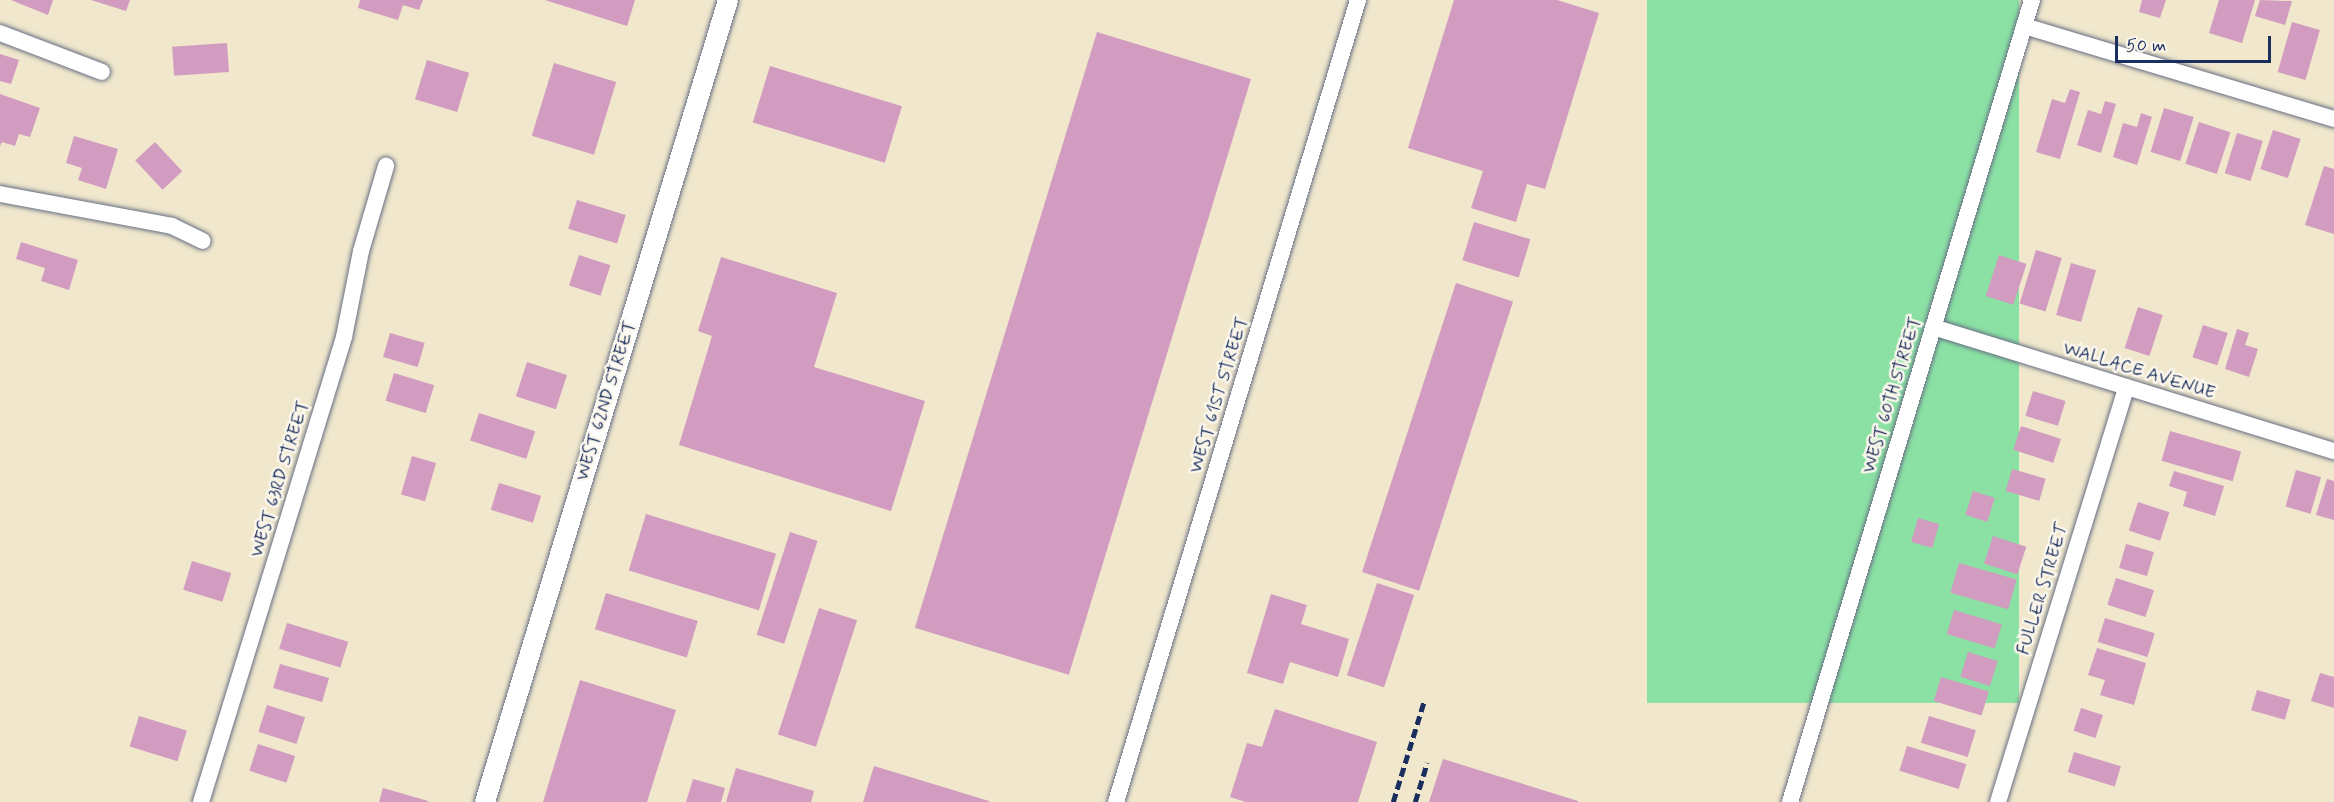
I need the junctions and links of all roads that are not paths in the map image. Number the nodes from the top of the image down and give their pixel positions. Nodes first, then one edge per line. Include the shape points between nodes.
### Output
1 (728, 0) edge
2 (1358, 0) edge
3 (2032, 0) edge
4 (2024, 27) junction
5 (0, 33) edge
6 (102, 72) dead end
7 (2334, 119) edge
8 (386, 166) dead end
9 (0, 194) edge
10 (203, 241) dead end
11 (1933, 327) junction
12 (2126, 388) junction
13 (2334, 450) edge
14 (201, 802) edge
15 (485, 802) edge
16 (1116, 802) edge
17 (1790, 802) edge
18 (1998, 802) edge

1 - 15 street, WEST 62ND STREET
2 - 16 street, WEST 61ST STREET
3 - 4 street, WEST 60TH STREET
4 - 7 street
4 - 11 street, WEST 60TH STREET
5 - 6 street
8 - 14 street, WEST 63RD STREET via 361,251 344,337
9 - 10 street via 172,226
11 - 12 street, WALLACE AVENUE
11 - 17 street, WEST 60TH STREET
12 - 13 street, WALLACE AVENUE
12 - 18 street, FULLER STREET

